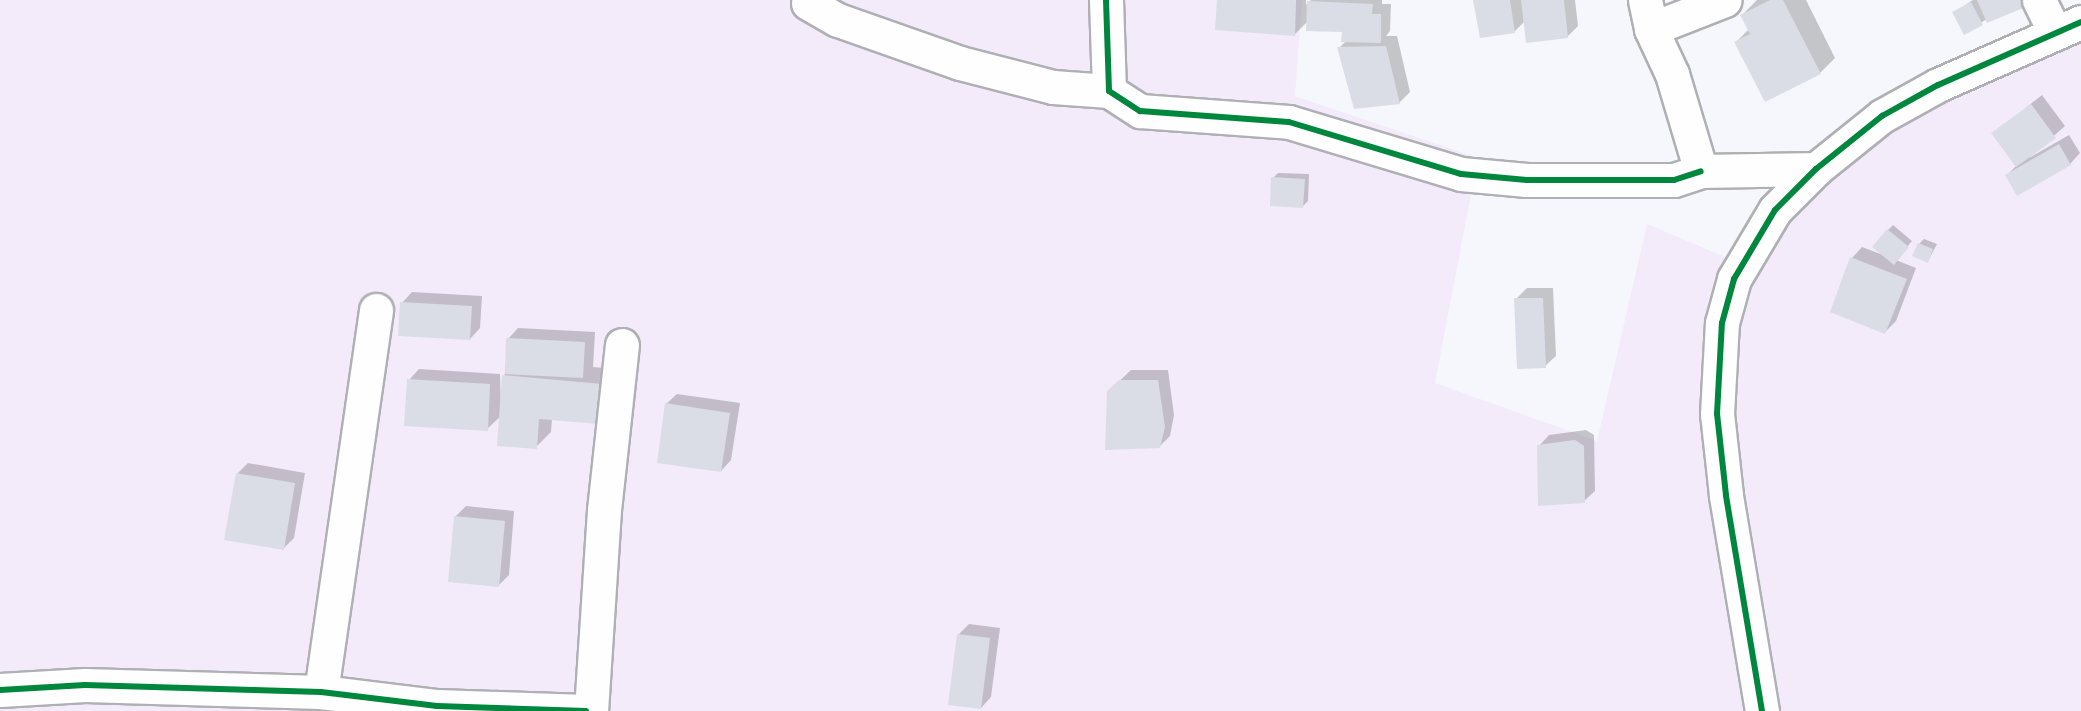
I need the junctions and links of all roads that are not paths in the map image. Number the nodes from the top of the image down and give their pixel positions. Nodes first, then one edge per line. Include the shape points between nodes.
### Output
1 (1106, 0) edge
2 (1725, 0) edge
3 (2039, 0) edge
4 (808, 3) dead end
5 (1648, 15) edge
6 (2068, 27) edge
7 (1108, 91) junction
8 (1816, 169) junction
9 (1701, 171) junction
10 (376, 310) dead end
11 (622, 345) dead end
12 (0, 690) edge
13 (321, 692) junction
14 (588, 711) edge
15 (1762, 711) edge

1 - 7 street
2 - 5 street
3 - 6 street
4 - 7 street via 838,20 960,63 1053,87
5 - 9 street via 1672,74
6 - 8 street via 1938,85 1882,116
7 - 9 street via 1140,111 1289,122 1461,174 1527,180 1674,180
8 - 9 street
8 - 15 street via 1774,210 1734,279 1719,351 1717,414 1726,495
10 - 13 street
11 - 14 street
12 - 13 street via 84,685
13 - 14 street via 437,706

